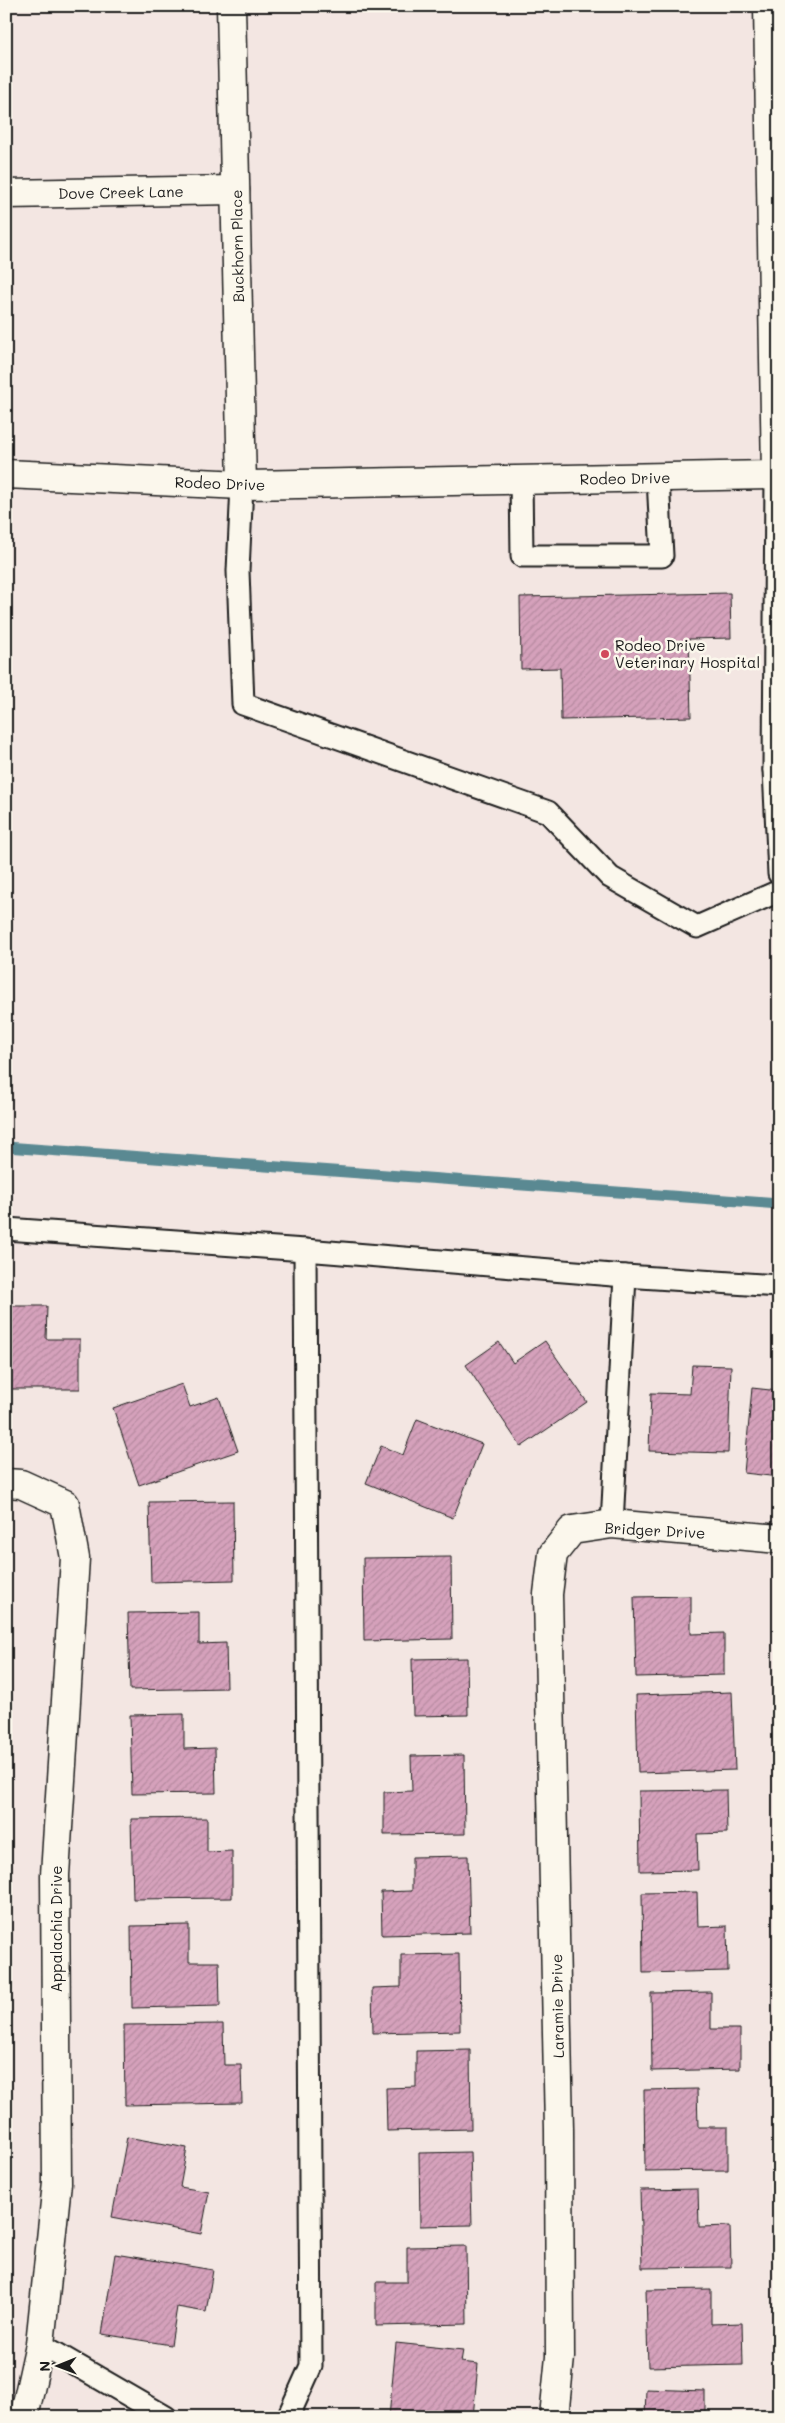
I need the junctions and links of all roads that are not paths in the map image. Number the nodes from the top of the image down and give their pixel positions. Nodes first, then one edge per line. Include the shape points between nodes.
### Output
1 (231, 6) edge
2 (768, 6) edge
3 (775, 172) edge
4 (235, 190) junction
5 (6, 194) edge
6 (6, 474) edge
7 (776, 474) junction
8 (521, 478) junction
9 (658, 478) junction
10 (242, 485) junction
11 (776, 770) edge
12 (778, 865) edge
13 (779, 874) edge
14 (779, 891) edge
15 (6, 1229) edge
16 (304, 1250) junction
17 (625, 1276) junction
18 (779, 1286) edge
19 (6, 1483) edge
20 (612, 1524) junction
21 (779, 1539) edge
22 (548, 1594) joint
23 (40, 2344) junction
24 (24, 2417) edge
25 (166, 2417) edge
26 (288, 2417) edge
27 (554, 2417) edge

1 - 4 street, Buckhorn Place
2 - 3 street
3 - 7 street
4 - 5 street, Dove Creek Lane
4 - 10 street, Buckhorn Place
6 - 10 street, Rodeo Drive
7 - 9 street, Rodeo Drive
7 - 11 lane
8 - 9 street, Rodeo Drive
8 - 9 lane via 522,556 662,556
8 - 10 street, Rodeo Drive
10 - 14 lane via 238,571 243,704 548,812 610,877 697,927
11 - 12 lane
12 - 13 lane
15 - 16 lane
16 - 17 lane
16 - 26 lane via 311,2366
17 - 18 lane
17 - 20 lane
19 - 23 street, Appalachia Drive via 21,1484 65,1504 75,1558 55,1874 57,2183
20 - 21 street, Bridger Drive
20 - 22 street, Bridger Drive via 572,1530 553,1554
22 - 27 street, Laramie Drive via 560,2130 560,2357
23 - 24 street, Appalachia Drive
23 - 25 lane

